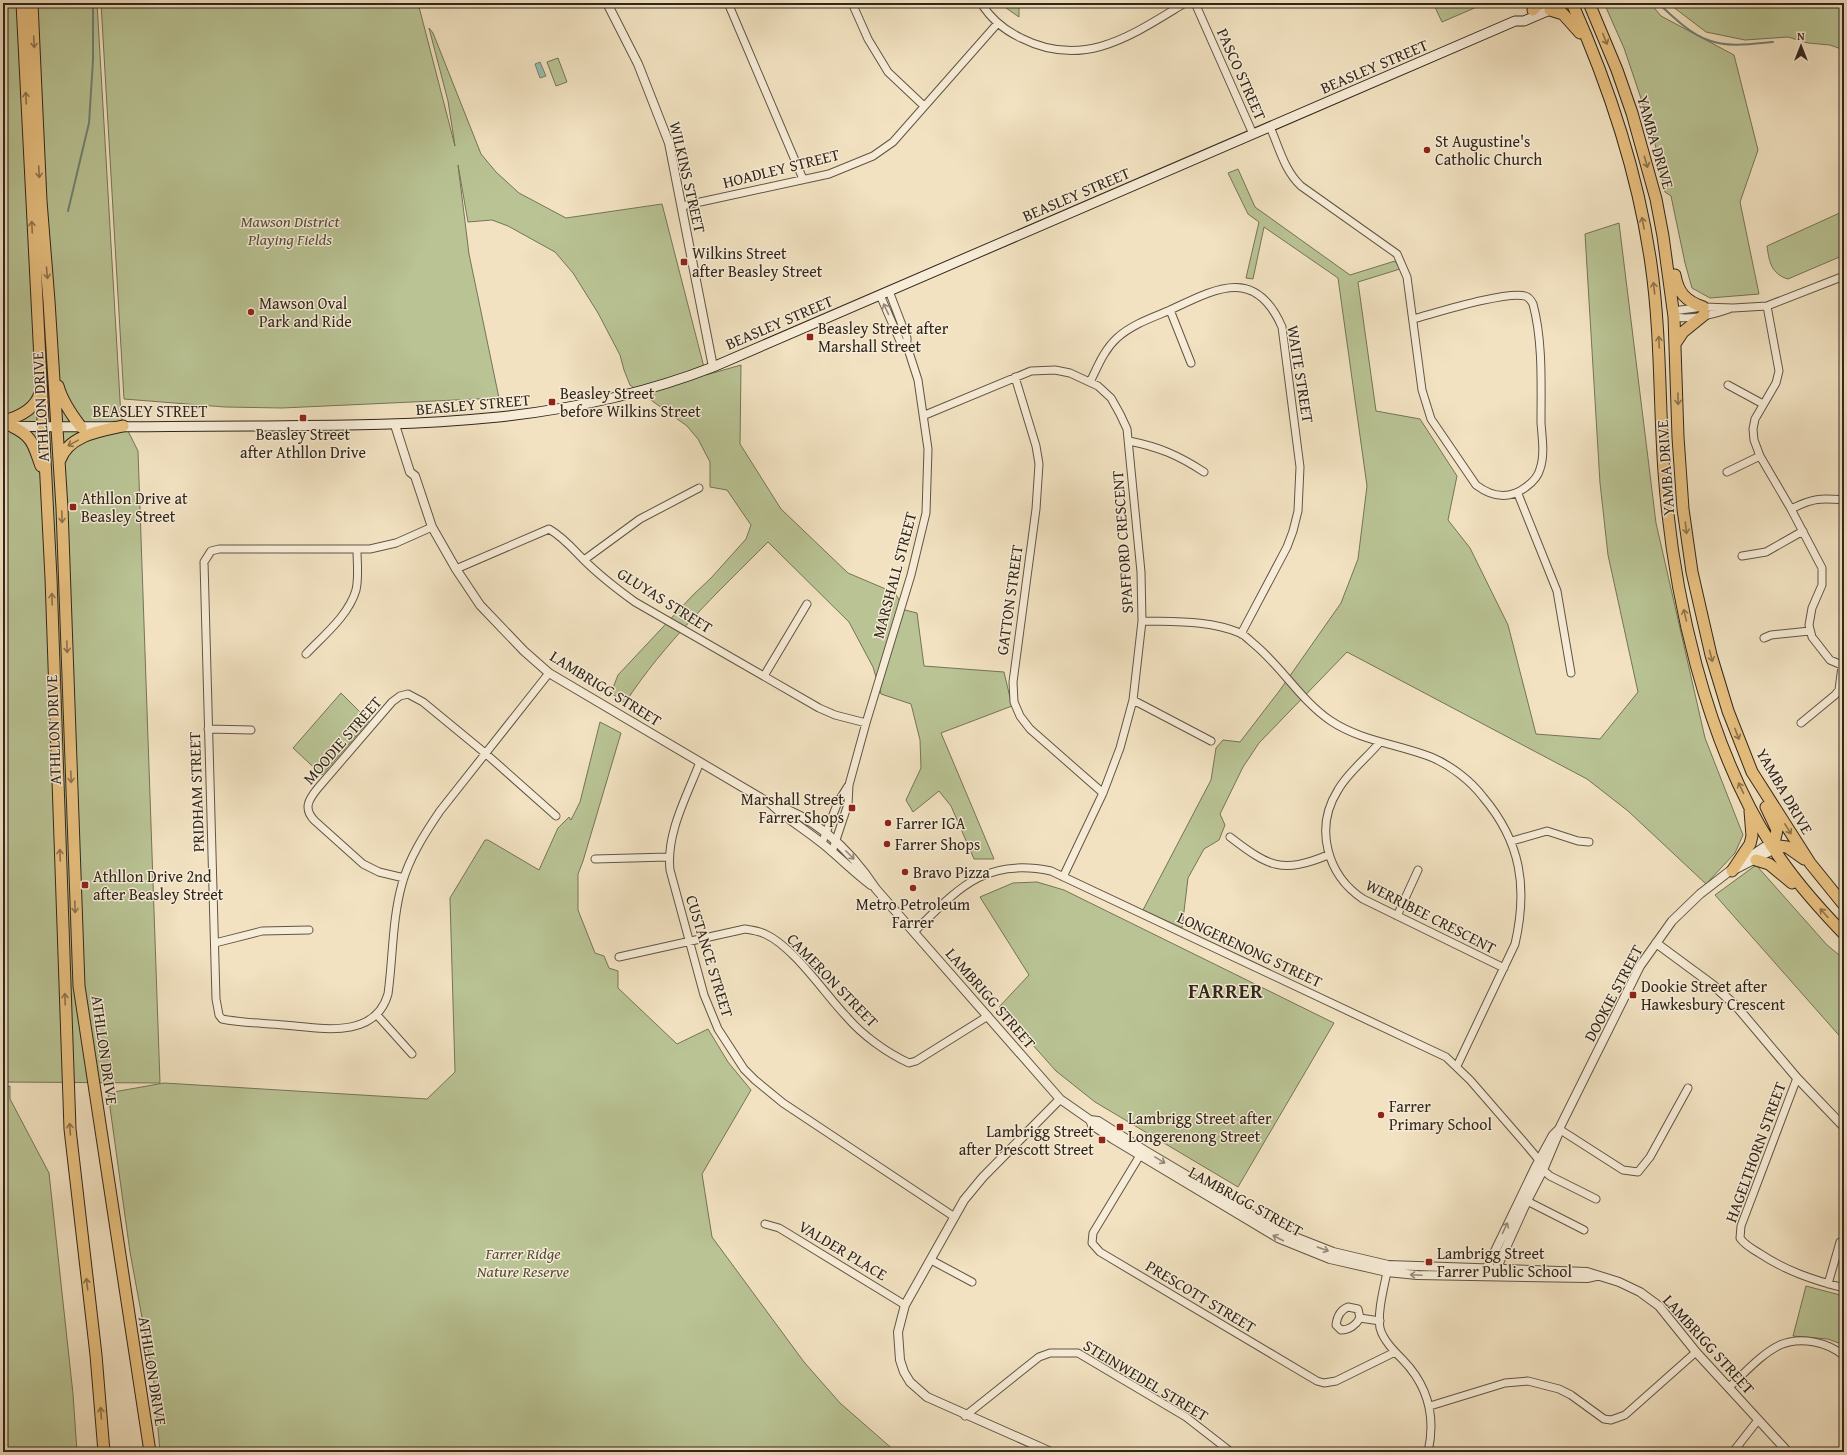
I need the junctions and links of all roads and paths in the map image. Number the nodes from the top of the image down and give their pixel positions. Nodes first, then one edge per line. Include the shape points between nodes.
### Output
1 (22, 3) edge
2 (32, 3) edge
3 (607, 3) edge
4 (728, 3) edge
5 (852, 3) edge
6 (981, 3) edge
7 (1185, 3) edge
8 (1195, 3) edge
9 (1566, 3) edge
10 (1572, 3) edge
11 (1589, 3) edge
12 (1550, 6) edge
13 (1536, 7) edge
14 (1515, 21) junction
15 (997, 24) junction
16 (1591, 48) junction
17 (924, 106) junction
18 (1844, 126) edge
19 (1270, 127) junction
20 (1253, 134) junction
21 (1844, 157) edge
22 (803, 179) junction
23 (682, 206) junction
24 (1667, 256) junction
25 (1843, 274) edge
26 (889, 291) junction
27 (880, 295) junction
28 (1770, 305) junction
29 (1170, 310) junction
30 (1703, 311) junction
31 (1673, 314) junction
32 (1658, 316) junction
33 (1413, 319) junction
34 (1675, 344) junction
35 (907, 346) junction
36 (1191, 363) dead end
37 (713, 367) junction
38 (54, 368) junction
39 (1015, 377) junction
40 (1090, 382) junction
41 (1728, 385) dead end
42 (41, 393) junction
43 (1762, 404) junction
44 (925, 416) junction
45 (6, 425) edge
46 (398, 425) junction
47 (123, 426) junction
48 (43, 427) junction
49 (57, 427) junction
50 (81, 427) junction
51 (1129, 441) junction
52 (1760, 456) junction
53 (59, 461) junction
54 (1204, 472) dead end
55 (1727, 472) dead end
56 (46, 478) junction
57 (699, 488) dead end
58 (1518, 494) junction
59 (1844, 500) edge
60 (1791, 509) junction
61 (432, 527) junction
62 (1803, 531) junction
63 (357, 550) junction
64 (1742, 556) dead end
65 (584, 560) junction
66 (456, 569) junction
67 (807, 604) dead end
68 (1142, 621) junction
69 (1810, 631) junction
70 (1241, 634) junction
71 (1764, 638) dead end
72 (306, 654) dead end
73 (1843, 666) edge
74 (549, 673) junction
75 (1571, 673) dead end
76 (764, 676) junction
77 (1133, 700) junction
78 (1801, 722) dead end
79 (866, 723) junction
80 (208, 729) junction
81 (251, 730) dead end
82 (1211, 741) dead end
83 (1380, 742) junction
84 (485, 753) junction
85 (700, 762) junction
86 (1748, 764) junction
87 (849, 784) junction
88 (1104, 793) junction
89 (771, 804) junction
90 (1750, 807) junction
91 (556, 816) dead end
92 (826, 834) junction
93 (1230, 837) dead end
94 (1512, 841) junction
95 (836, 842) junction
96 (1589, 842) dead end
97 (822, 843) junction
98 (1773, 846) junction
99 (832, 852) junction
100 (1328, 855) junction
101 (668, 857) junction
102 (595, 859) dead end
103 (1756, 860) junction
104 (1810, 864) junction
105 (1418, 870) dead end
106 (1732, 871) junction
107 (1063, 877) junction
108 (404, 878) junction
109 (876, 888) junction
110 (1805, 891) junction
111 (1844, 905) edge
112 (1397, 916) junction
113 (309, 930) dead end
114 (914, 932) junction
115 (1844, 934) edge
116 (690, 942) junction
117 (215, 943) junction
118 (1656, 943) junction
119 (619, 957) dead end
120 (1504, 968) junction
121 (377, 1015) junction
122 (988, 1016) junction
123 (412, 1054) dead end
124 (1457, 1066) junction
125 (1797, 1078) junction
126 (1688, 1088) dead end
127 (1060, 1099) junction
128 (1844, 1126) edge
129 (1559, 1129) junction
130 (1142, 1153) junction
131 (1539, 1160) junction
132 (1543, 1170) junction
133 (1596, 1198) dead end
134 (1526, 1201) junction
135 (953, 1216) junction
136 (765, 1224) dead end
137 (1584, 1230) dead end
138 (1840, 1242) dead end
139 (931, 1260) junction
140 (1387, 1269) junction
141 (1485, 1273) junction
142 (1494, 1273) junction
143 (972, 1282) dead end
144 (1828, 1284) junction
145 (1844, 1288) edge
146 (905, 1305) junction
147 (1360, 1318) dead end
148 (1380, 1321) junction
149 (1395, 1352) junction
150 (1696, 1352) junction
151 (1844, 1356) edge
152 (1729, 1387) junction
153 (1430, 1406) junction
154 (965, 1416) junction
155 (1758, 1420) junction
156 (104, 1452) edge
157 (150, 1452) edge
158 (1051, 1452) edge
159 (1231, 1452) edge
160 (1428, 1452) edge
161 (1733, 1452) edge
162 (1788, 1452) edge

42 -> 1 main road, ATHLLON DRIVE
2 -> 38 main road, ATHLLON DRIVE via 41,201
3 - 23 street, WILKINS STREET via 638,64 657,109 669,143
4 - 22 street
5 - 17 street via 881,62
6 - 15 street
7 - 15 street via 1127,37 1105,46 1084,49 1059,51 1038,46
8 - 20 street, PASCO STREET
9 - 12 main road, BEASLEY STREET
10 - 16 main road
11 -> 24 main road, YAMBA DRIVE via 1632,113 1656,199
12 - 13 main road, BEASLEY STREET
12 - 14 main road, BEASLEY STREET via 1524,21
12 - 16 main road via 1575,26
13 - 14 main road, BEASLEY STREET
14 - 19 main road, BEASLEY STREET
15 - 17 street, HOADLEY STREET
32 -> 16 main road, YAMBA DRIVE via 1651,262 1630,162
17 - 22 street, HOADLEY STREET via 893,142 873,156 829,174
18 - 21 street
19 - 20 main road, BEASLEY STREET
19 - 33 street via 1286,167 1297,182 1397,254 1407,277
20 - 26 main road, BEASLEY STREET
22 - 23 street, HOADLEY STREET
23 - 37 street, WILKINS STREET
24 - 30 main road via 1680,293
24 - 31 main road, YAMBA DRIVE
25 - 28 street
26 - 27 main road, BEASLEY STREET
26 - 35 street, MARSHALL STREET via 907,338
35 -> 27 street, MARSHALL STREET via 900,341
27 - 37 main road, BEASLEY STREET
28 - 30 street
28 - 43 street via 1779,371 1776,383
29 - 36 street
29 - 40 street, WAITE STREET via 1130,328 1118,337 1101,358
29 - 70 street, WAITE STREET via 1215,290 1243,288 1256,292 1266,300 1282,327 1300,467 1298,511 1287,547
30 - 31 street via 1683,318
30 - 34 main road
31 - 32 main road
31 - 34 main road, YAMBA DRIVE
90 -> 32 main road, YAMBA DRIVE via 1718,734 1684,612 1673,550 1664,471
33 - 58 street via 1422,390 1431,419 1476,485 1486,493 1508,496
33 - 58 street via 1503,297 1530,298 1533,304 1540,367 1542,462 1534,481
34 -> 86 main road, YAMBA DRIVE via 1681,491 1692,572 1714,667
35 - 44 street, MARSHALL STREET via 918,380
37 - 46 main road, BEASLEY STREET via 657,388 560,410 505,418
38 - 49 main road, ATHLLON DRIVE
38 - 50 main road via 60,395
39 - 40 street, SPAFFORD CRESCENT via 1031,371 1049,370 1070,373
39 - 44 street, SPAFFORD CRESCENT
39 - 88 street, GATTON STREET via 1039,464 1036,509 1014,665 1014,702 1020,716 1030,728
40 - 51 street, SPAFFORD CRESCENT via 1111,398 1120,414
41 - 43 street
42 - 45 main road via 38,401 29,410
42 - 48 main road, ATHLLON DRIVE
43 - 52 street via 1753,429
44 - 79 street, MARSHALL STREET via 928,449 926,513 919,547
45 - 48 main road, BEASLEY STREET
45 - 56 main road via 24,432 34,443
46 - 47 main road, BEASLEY STREET
46 - 61 street, LAMBRIGG STREET via 410,472 415,476
47 - 50 main road, BEASLEY STREET
47 -> 53 main road via 96,432 71,443 62,452
48 - 49 main road, BEASLEY STREET
48 - 56 main road, ATHLLON DRIVE
49 - 50 main road, BEASLEY STREET
49 - 53 main road, ATHLLON DRIVE
51 - 54 street via 1155,446
51 - 68 street, SPAFFORD CRESCENT via 1141,572
52 - 55 street
52 - 60 street
53 -> 157 main road, ATHLLON DRIVE via 79,986
156 -> 56 main road, ATHLLON DRIVE via 96,1355 70,1129
57 - 65 street via 640,519
58 - 75 street via 1557,591
59 - 60 street via 1816,499
60 - 62 street
61 - 63 street, PRIDHAM STREET via 395,544
61 - 66 street, LAMBRIGG STREET
62 - 64 street via 1766,552
62 - 69 street via 1822,568 1822,585 1812,608
63 - 72 street via 358,580 353,599 346,611
63 - 80 street, PRIDHAM STREET via 211,551 204,562 203,574
65 - 66 street, GLUYAS STREET via 559,534 549,529
65 - 76 street, GLUYAS STREET via 635,602
66 - 74 street, LAMBRIGG STREET via 480,605
67 - 76 street
68 - 70 street via 1209,624
68 - 77 street, SPAFFORD CRESCENT
69 - 71 street
69 - 73 street via 1830,660
70 - 83 street via 1262,650 1306,699 1331,721
73 - 78 street via 1839,690
74 - 84 street
74 - 85 street, LAMBRIGG STREET
76 - 79 street, GLUYAS STREET via 819,708
77 - 82 street
77 - 88 street, SPAFFORD CRESCENT
79 - 87 street, MARSHALL STREET
80 - 81 street
80 - 117 street, PRIDHAM STREET
83 - 94 street via 1431,757 1463,777 1491,806 1503,822
83 - 100 street, WERRIBEE CRESCENT via 1338,789 1331,803 1325,830
84 - 91 street, MOODIE STREET
84 - 108 street via 428,828
84 - 108 street, MOODIE STREET via 423,702 408,694 400,696 392,702 309,799 307,808 310,816 363,864 379,872
85 - 89 street, LAMBRIGG STREET
85 - 101 street, CUSTANCE STREET via 676,824
86 - 98 main road via 1754,786 1776,824
86 -> 104 main road, YAMBA DRIVE
87 - 92 street, MARSHALL STREET via 838,802
87 - 95 street, MARSHALL STREET via 848,804
88 - 107 street, SPAFFORD CRESCENT
89 - 92 street, LAMBRIGG STREET via 789,809
89 - 97 street, LAMBRIGG STREET
90 - 98 main road, YAMBA DRIVE
90 - 106 main road via 1750,844
92 - 95 street, LAMBRIGG STREET
92 - 97 street, MARSHALL STREET
93 - 100 street via 1262,859 1282,866 1306,864
94 - 96 street via 1547,831
94 - 120 street via 1518,865 1521,902 1515,944
95 - 99 street, MARSHALL STREET
95 -> 109 street, LAMBRIGG STREET via 861,865
97 - 99 street, LAMBRIGG STREET
98 - 103 street, DOOKIE STREET
98 - 104 main road via 1786,847
98 - 106 street, DOOKIE STREET via 1764,847
98 - 110 main road, YAMBA DRIVE
99 - 109 street, LAMBRIGG STREET
100 - 112 street, WERRIBEE CRESCENT via 1338,875 1354,894
101 - 102 street
101 - 116 street, CUSTANCE STREET
103 - 106 street, DOOKIE STREET
103 - 110 main road via 1769,864
104 - 111 main road, YAMBA DRIVE
105 - 112 street
106 - 118 street, DOOKIE STREET via 1685,907
107 - 114 street, LONGERENONG STREET via 1037,868 1021,867 992,872 956,890
107 - 124 street, LONGERENONG STREET via 1446,1057
108 - 121 street via 395,928 388,994 385,1006
109 - 114 street, LAMBRIGG STREET
115 -> 110 main road, YAMBA DRIVE
112 - 120 street, WERRIBEE CRESCENT
113 - 117 street via 262,930
114 - 122 street, LAMBRIGG STREET
116 - 119 street, CAMERON STREET
116 - 122 street, CAMERON STREET via 745,929 766,934 795,958 847,1018 877,1043 909,1063
116 - 135 street, CUSTANCE STREET via 704,995 718,1028 731,1051 755,1080 783,1103
117 - 121 street, PRIDHAM STREET via 217,1007 222,1019 341,1029 365,1022
118 - 125 street via 1713,985 1737,1007
118 - 129 street, DOOKIE STREET via 1640,966
120 - 124 street
121 - 123 street
122 - 127 street, LAMBRIGG STREET
124 - 131 street, LONGERENONG STREET
125 - 128 street
125 - 144 street, HAGELTHORN STREET via 1741,1226 1740,1238 1775,1264
126 - 129 street via 1650,1157 1638,1172 1623,1170
127 - 130 street, LAMBRIGG STREET via 1090,1120 1092,1125
127 - 135 street via 983,1177
129 - 131 street, DOOKIE STREET
129 - 132 street, DOOKIE STREET
130 - 140 street, LAMBRIGG STREET via 1278,1238 1330,1259
130 - 149 street, PRESCOTT STREET via 1093,1233 1092,1244 1100,1252 1317,1381 1336,1381
131 - 132 street, LONGERENONG STREET
141 -> 131 street, DOOKIE STREET
132 - 133 street via 1550,1176
132 - 134 street, DOOKIE STREET
134 - 137 street
134 - 142 street, DOOKIE STREET
135 - 139 street
136 - 146 street, VALDER PLACE via 779,1228
138 - 144 street
139 - 143 street
139 - 146 street
140 - 141 street, LAMBRIGG STREET
140 - 148 street
141 - 142 street, LAMBRIGG STREET
142 - 150 street, LAMBRIGG STREET via 1587,1272 1619,1282 1640,1292 1659,1306
144 - 145 street, HAGELTHORN STREET
146 - 154 street via 898,1332 898,1347 904,1372 910,1382 927,1397
147 - 148 street
148 - 149 street via 1384,1338
149 - 153 street via 1418,1380
150 - 152 street, LAMBRIGG STREET
150 - 153 street via 1625,1415 1611,1420 1598,1415 1559,1389 1528,1381 1505,1383
151 - 152 street via 1837,1349 1821,1343 1788,1343 1768,1353
152 - 155 street, LAMBRIGG STREET
153 - 160 street via 1432,1427
154 - 158 street
154 - 159 street, STEINWEDEL STREET via 1039,1357 1050,1353 1078,1353 1186,1417
155 - 161 street
155 - 162 street, LAMBRIGG STREET

